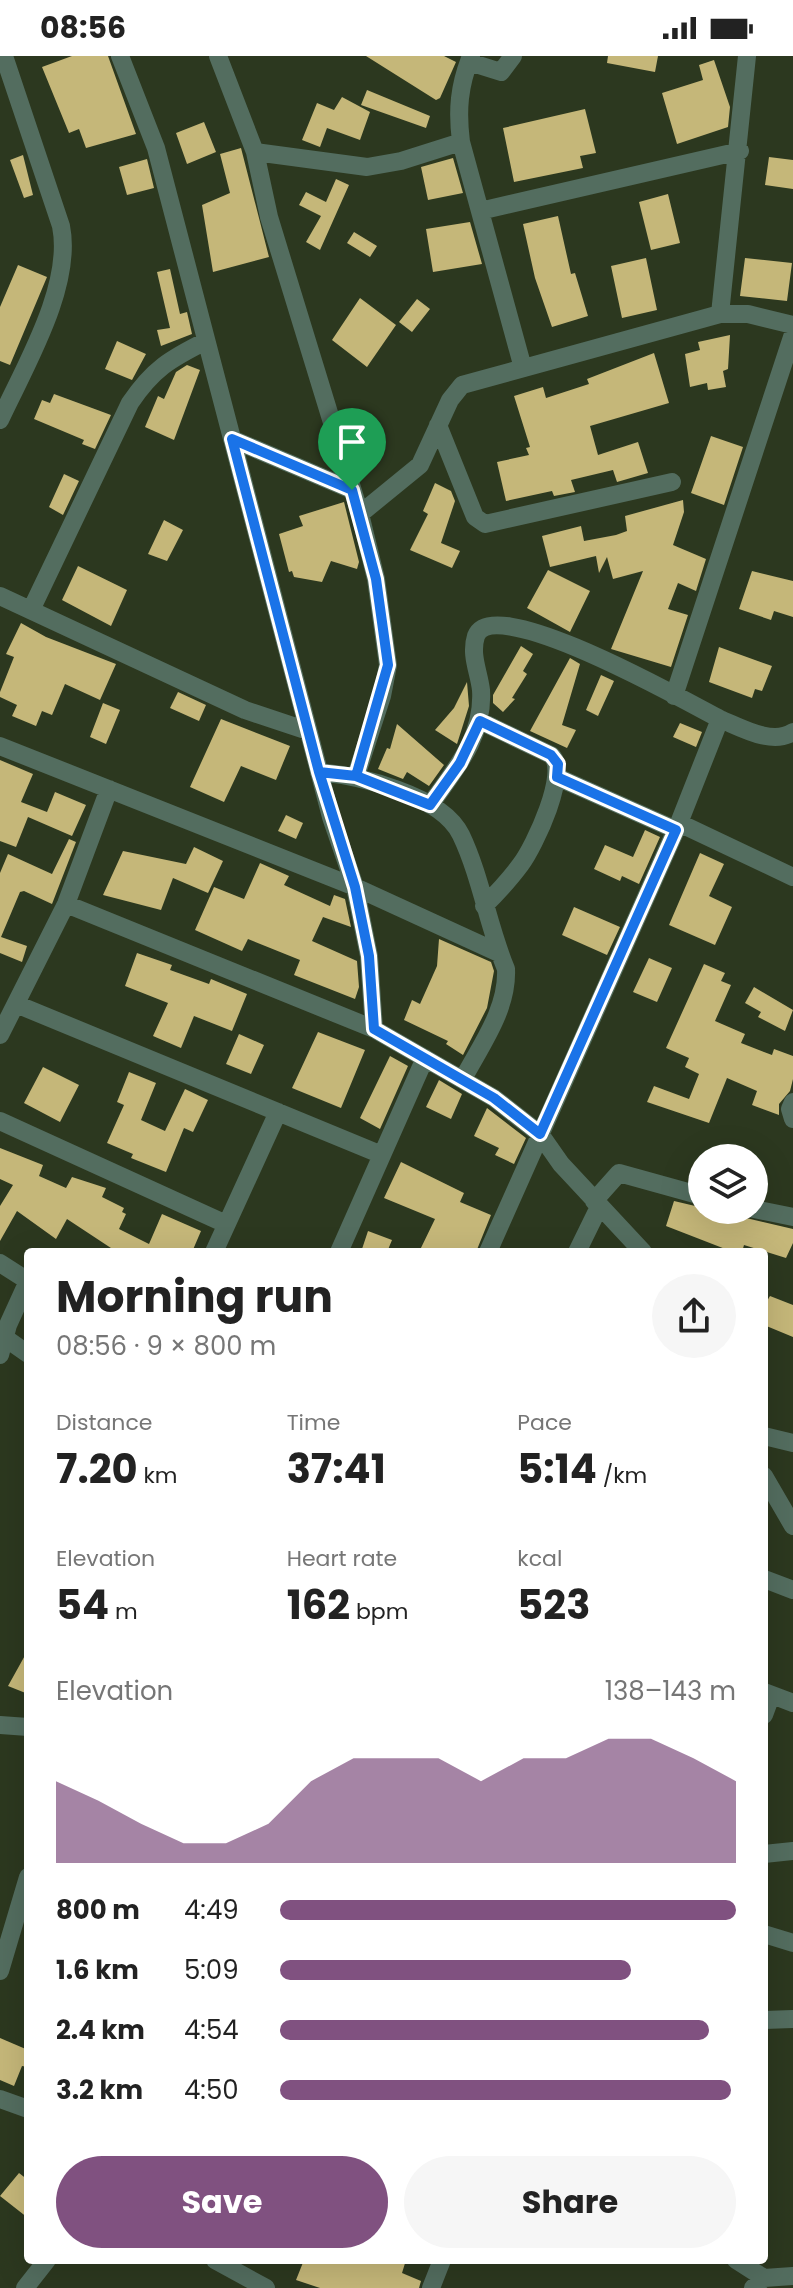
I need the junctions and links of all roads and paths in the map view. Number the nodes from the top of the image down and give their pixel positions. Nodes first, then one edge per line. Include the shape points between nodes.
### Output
1 (4, 56) edge
2 (120, 56) edge
3 (218, 56) edge
4 (513, 56) edge
5 (747, 56) edge
6 (470, 59) edge
7 (461, 142) junction
8 (740, 151) junction
9 (255, 152) junction
10 (480, 211) junction
11 (720, 314) junction
12 (793, 325) edge
13 (793, 334) edge
14 (206, 341) junction
15 (523, 368) junction
16 (0, 420) edge
17 (438, 425) junction
18 (232, 439) junction
19 (672, 482) dead end
20 (352, 490) junction
21 (360, 514) junction
22 (0, 596) edge
23 (31, 610) junction
24 (674, 696) junction
25 (720, 719) junction
26 (480, 721) junction
27 (308, 731) junction
28 (793, 732) edge
29 (0, 746) edge
30 (319, 772) junction
31 (356, 776) junction
32 (557, 777) junction
33 (109, 789) junction
34 (430, 805) junction
35 (678, 826) junction
36 (793, 877) edge
37 (355, 887) junction
38 (66, 904) junction
39 (484, 906) junction
40 (499, 953) junction
41 (16, 1004) junction
42 (374, 1029) junction
43 (0, 1035) edge
44 (425, 1058) junction
45 (463, 1079) junction
46 (793, 1102) edge
47 (278, 1112) junction
48 (793, 1119) edge
49 (0, 1121) edge
50 (540, 1134) junction
51 (382, 1155) junction
52 (688, 1192) edge
53 (597, 1204) junction
54 (768, 1212) edge
55 (793, 1217) edge
56 (226, 1224) junction
57 (216, 1248) edge
58 (341, 1248) edge
59 (490, 1248) edge
60 (579, 1248) edge
61 (639, 1248) edge
62 (0, 1263) edge
63 (24, 1278) edge
64 (24, 1291) edge
65 (2, 1346) edge
66 (24, 1353) edge
67 (768, 1437) edge
68 (793, 1443) edge
69 (768, 1483) edge
70 (793, 1526) edge
71 (768, 1581) edge
72 (793, 1590) edge
73 (768, 1694) edge
74 (793, 1703) edge
75 (0, 1725) edge
76 (24, 1727) edge
77 (793, 1851) edge
78 (768, 1854) edge
79 (24, 1890) edge
80 (768, 1935) edge
81 (793, 1943) edge
82 (0, 1971) edge
83 (793, 2019) edge
84 (768, 2020) edge
85 (0, 2099) edge
86 (24, 2108) edge
87 (44, 2264) edge
88 (222, 2264) edge
89 (440, 2264) edge
90 (740, 2264) edge
91 (793, 2276) edge
92 (759, 2283) edge
93 (25, 2288) edge
94 (266, 2288) edge
95 (431, 2288) edge

1 - 16 street via 66,249 34,348
2 - 14 street via 156,148
3 - 9 street
4 - 6 street via 501,72
5 - 8 street
6 - 7 street via 457,111
7 - 9 street via 367,167
7 - 10 street
8 - 10 street
8 - 11 street
9 - 20 street via 269,217
10 - 15 street
11 - 12 street via 748,314
11 - 15 street
13 - 24 street
14 - 18 street
14 - 23 street via 149,375 130,403
15 - 17 street via 462,385
17 - 19 street via 475,517 485,524
17 - 21 street via 414,473
18 - 20 street
18 - 27 street
20 - 21 street
21 - 31 street via 388,665
22 - 23 street
23 - 27 street via 245,710
24 - 25 street
24 - 26 street via 556,637 497,623 480,629 474,646
25 - 28 street via 764,735
25 - 35 street
26 - 32 street via 551,755 558,764
26 - 34 street
27 - 30 street
29 - 33 street
30 - 31 street
30 - 37 street
31 - 34 street
32 - 35 street
32 - 39 street via 524,861
33 - 37 street
33 - 38 street
34 - 39 street via 460,833
35 - 36 street
35 - 50 street
37 - 40 street
37 - 42 street via 369,956
38 - 41 street
38 - 42 street
39 - 40 street
40 - 45 street via 507,984 502,1005
41 - 43 street
41 - 47 street
42 - 44 street
44 - 45 street
44 - 51 street
45 - 50 street
46 - 48 street
47 - 51 street
47 - 56 street
49 - 56 street
50 - 53 street
50 - 59 street
51 - 58 street
52 - 53 street via 619,1173
53 - 60 street
53 - 61 street
54 - 55 street
56 - 57 street
62 - 63 street
64 - 65 street
65 - 66 street
67 - 68 street
69 - 70 street
71 - 72 street
73 - 74 street
75 - 76 street
77 - 78 street
79 - 82 street
80 - 81 street
83 - 84 street
85 - 86 street
87 - 93 street
88 - 94 street
89 - 95 street
90 - 92 street
91 - 92 street

